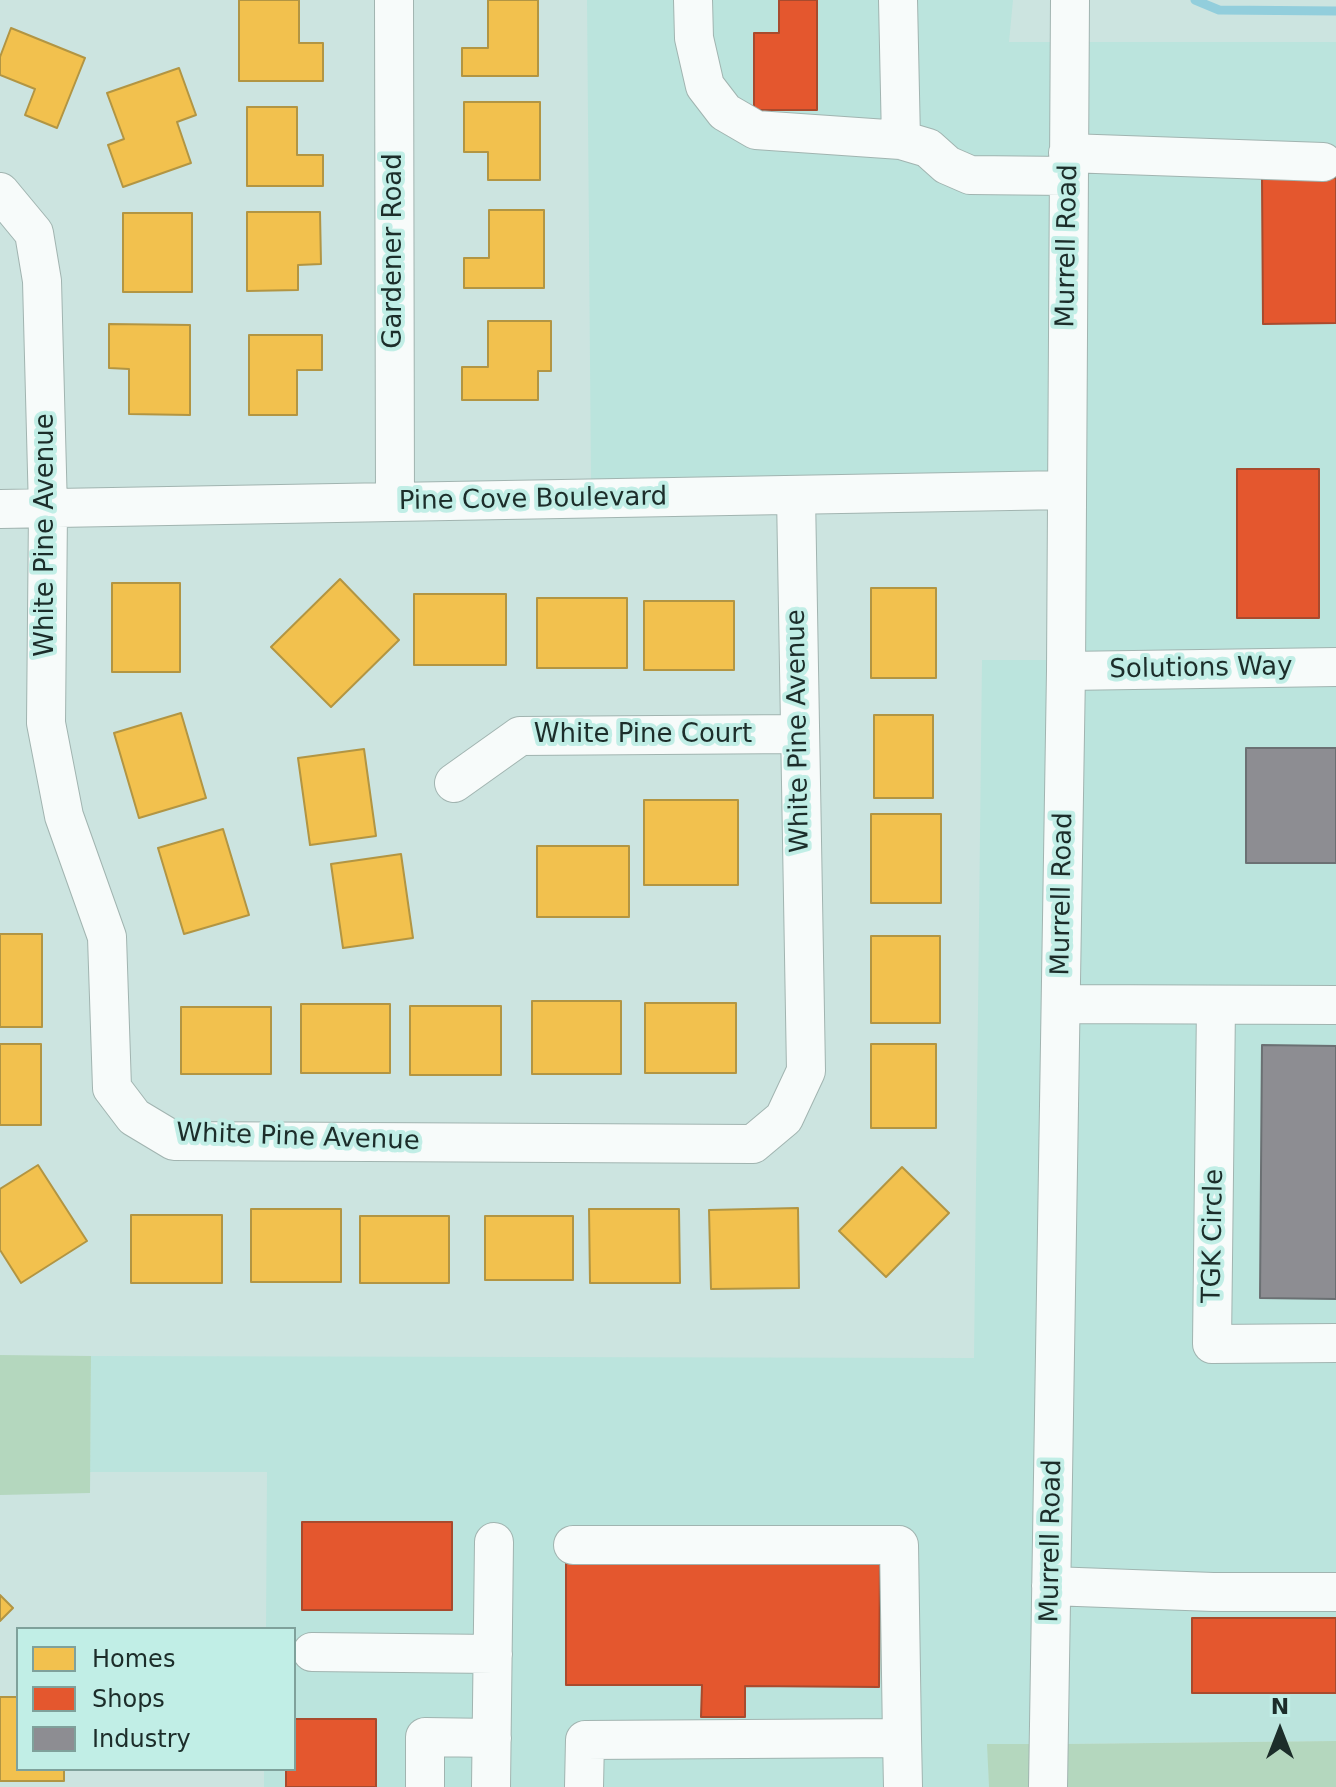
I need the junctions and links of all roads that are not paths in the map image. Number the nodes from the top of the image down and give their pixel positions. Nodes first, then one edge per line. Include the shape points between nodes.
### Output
1 (394, 0) edge
2 (693, 0) edge
3 (898, 0) edge
4 (1070, 0) edge
5 (901, 140) junction
6 (1323, 162) dead end
7 (1068, 164) junction
8 (0, 192) edge
9 (1066, 490) junction
10 (796, 495) junction
11 (395, 502) junction
12 (0, 509) edge
13 (48, 510) junction
14 (1336, 667) edge
15 (1066, 671) junction
16 (798, 734) junction
17 (454, 783) dead end
18 (1061, 1004) junction
19 (1216, 1005) junction
20 (1336, 1005) edge
21 (1336, 1343) edge
22 (494, 1542) dead end
23 (573, 1545) dead end
24 (1051, 1586) junction
25 (1336, 1592) edge
26 (312, 1652) dead end
27 (493, 1654) junction
28 (492, 1738) junction
29 (902, 1738) junction
30 (425, 1787) edge
31 (491, 1787) edge
32 (584, 1787) edge
33 (903, 1787) edge
34 (1048, 1787) edge

1 - 11 street, Gardener Road
2 - 5 street via 694,38 705,86 725,112 756,130
3 - 5 street
4 - 7 street, Murrell Road
5 - 7 street via 928,148 947,165 970,175
6 - 7 street
7 - 9 street, Murrell Road
8 - 13 street, White Pine Avenue via 34,233 40,269
9 - 10 street, Pine Cove Boulevard
9 - 15 street, Murrell Road
10 - 11 street, Pine Cove Boulevard
10 - 16 street, White Pine Avenue
11 - 13 street, Pine Cove Boulevard
12 - 13 street, Pine Cove Boulevard
13 - 16 street, White Pine Avenue via 46,723 64,816 107,937 112,1088 134,1117 174,1141 753,1144 784,1118 806,1071
14 - 15 street, Solutions Way
15 - 18 street, Murrell Road
16 - 17 street, White Pine Court via 520,736
18 - 19 street
18 - 24 street, Murrell Road
19 - 20 street
19 - 21 street, TGK Circle via 1212,1344
22 - 27 street
23 - 29 street via 899,1545
24 - 25 street
24 - 34 street, Murrell Road
26 - 27 street
27 - 28 street
28 - 30 street via 425,1737
28 - 31 street
29 - 32 street via 585,1740
29 - 33 street

